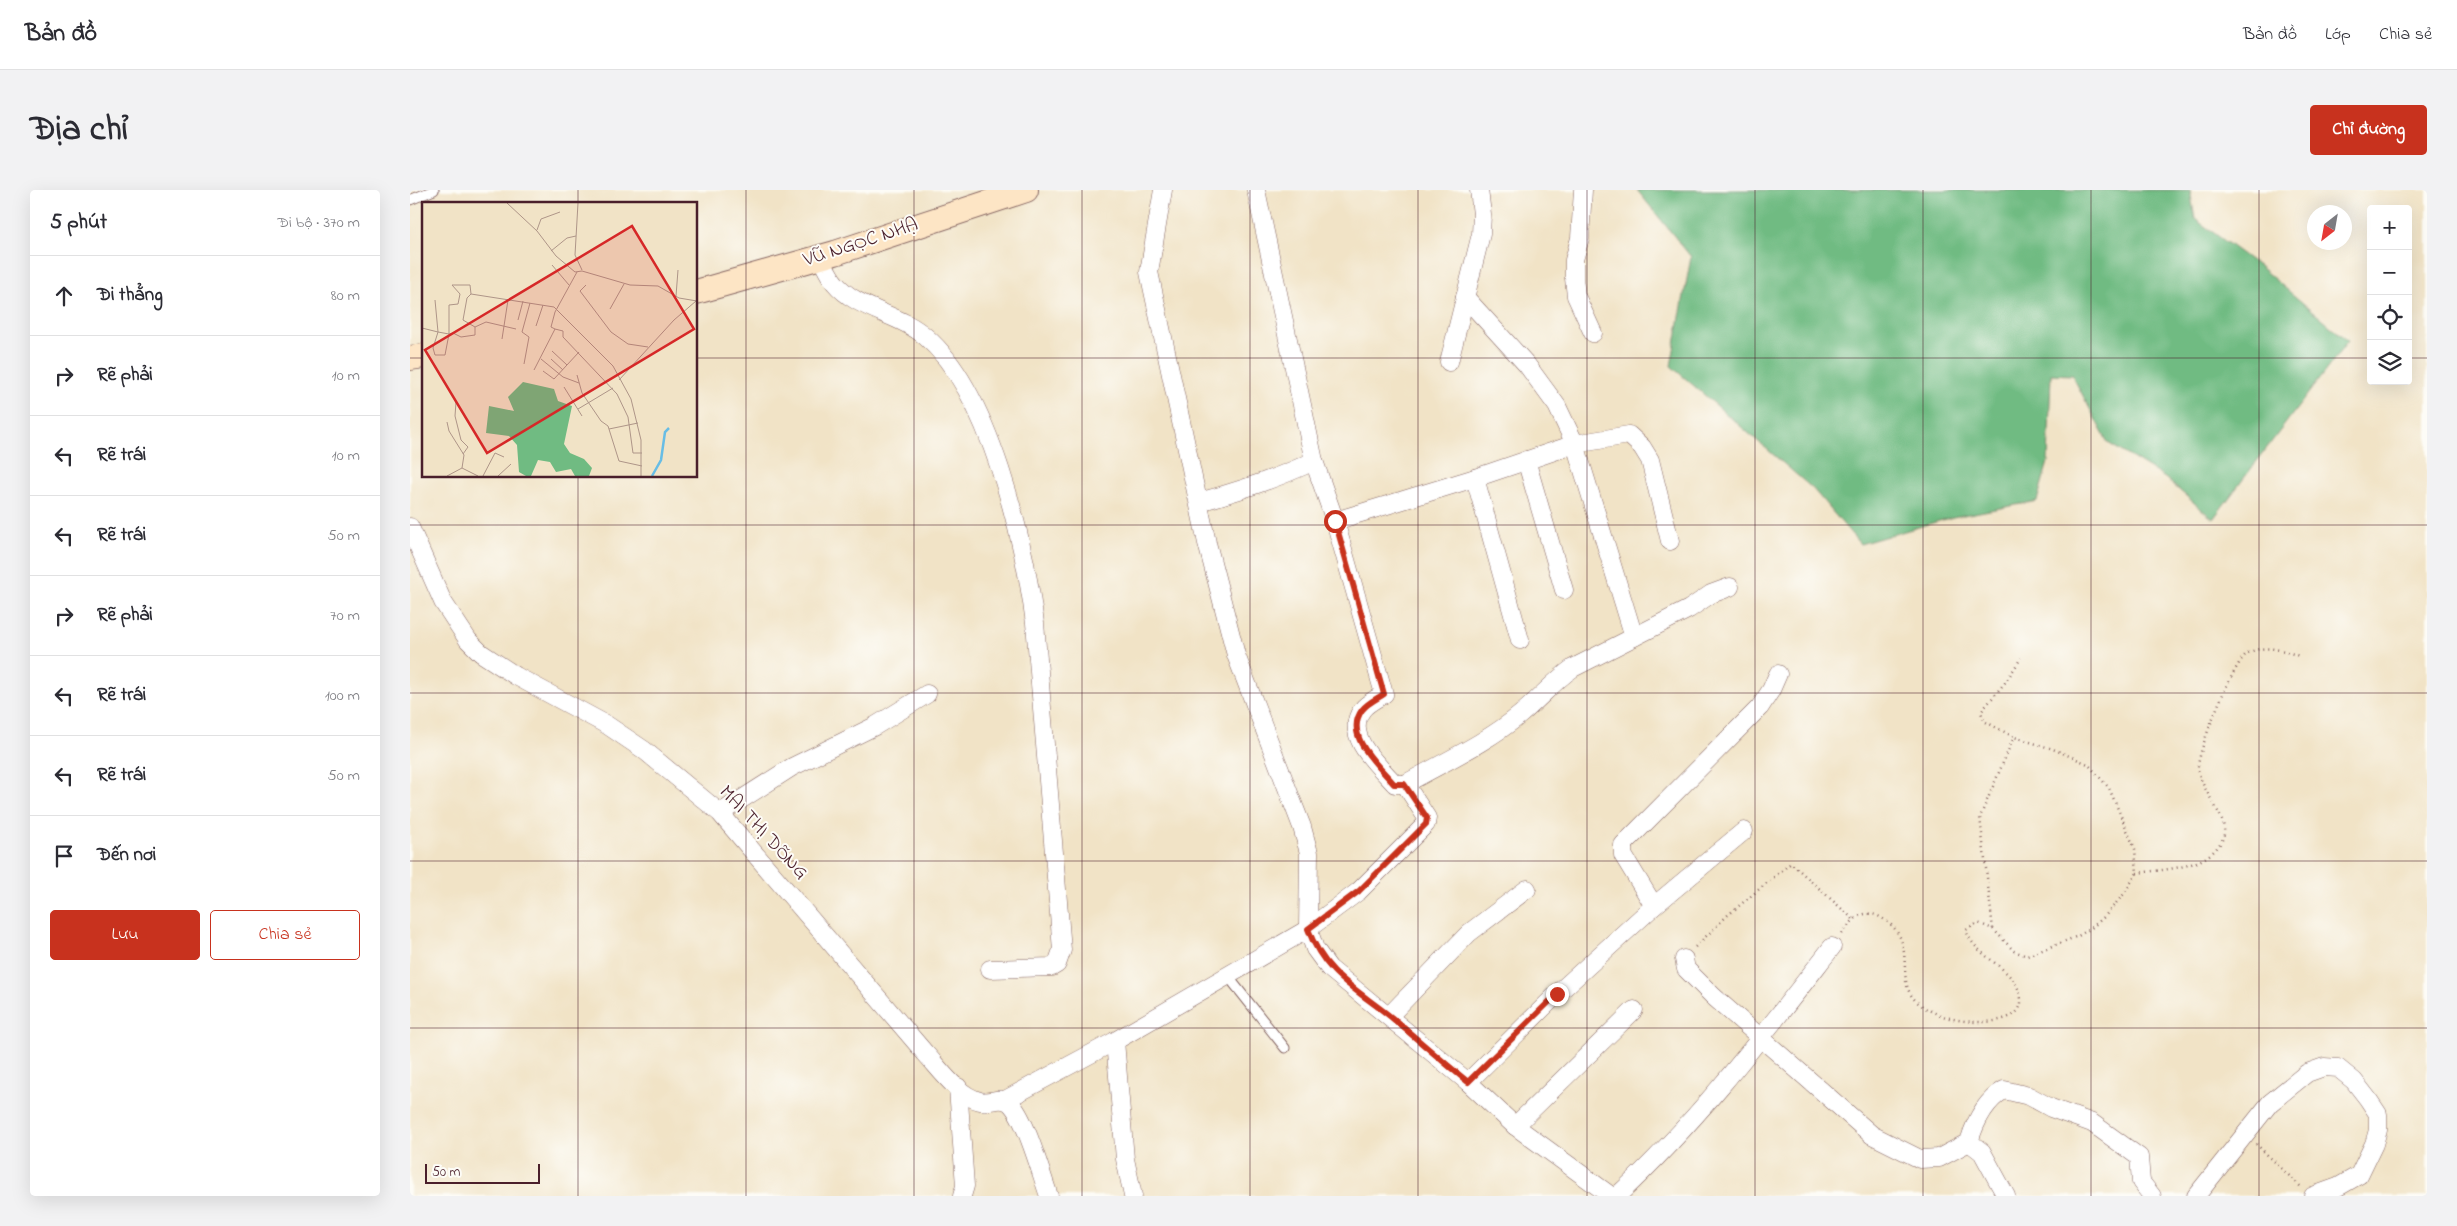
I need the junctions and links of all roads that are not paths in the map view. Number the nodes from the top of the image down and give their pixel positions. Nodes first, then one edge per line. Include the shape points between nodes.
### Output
1 (434, 190) edge
2 (1026, 190) edge
3 (1163, 190) edge
4 (1256, 190) edge
5 (1479, 190) edge
6 (1582, 190) edge
7 (410, 200) edge
8 (820, 257) junction
9 (698, 291) edge
10 (1465, 297) junction
11 (1593, 333) dead end
12 (1448, 362) dead end
13 (1575, 444) junction
14 (1526, 460) junction
15 (1314, 461) junction
16 (1475, 478) junction
17 (1199, 502) junction
18 (1335, 521) junction
19 (410, 527) edge
20 (1670, 541) dead end
21 (1730, 587) dead end
22 (1564, 590) dead end
23 (1634, 637) junction
24 (1520, 640) dead end
25 (1778, 674) dead end
26 (926, 694) dead end
27 (1404, 784) junction
28 (720, 813) junction
29 (1744, 831) dead end
30 (1527, 889) dead end
31 (1654, 906) junction
32 (1308, 929) junction
33 (1832, 947) road end
34 (1684, 959) road end
35 (990, 970) dead end
36 (1228, 975) junction
37 (1634, 1010) dead end
38 (1389, 1016) junction
39 (1760, 1039) junction
40 (1115, 1041) junction
41 (1285, 1048) dead end
42 (1468, 1082) junction
43 (958, 1087) junction
44 (1005, 1100) junction
45 (1514, 1126) junction
46 (1969, 1142) junction
47 (2309, 1193) edge
48 (962, 1196) edge
49 (1049, 1196) edge
50 (1134, 1196) edge
51 (1611, 1196) edge
52 (1617, 1196) edge
53 (2006, 1196) edge
54 (2152, 1196) edge
55 (2196, 1196) edge

1 - 7 lane
2 - 8 street, VŨ NGỌC NHẠ
3 - 17 street via 1149,272
4 - 15 street
5 - 10 street via 1481,234
6 - 11 street via 1574,278 1576,296
8 - 9 street, VŨ NGỌC NHẠ
8 - 35 street via 835,283 851,297 896,317 926,337 951,363 972,398 1004,482 1016,524 1035,623 1062,950 1057,964 1052,967
10 - 12 street
10 - 13 street via 1543,384
13 - 14 street
13 - 20 street via 1629,435 1642,447 1650,460
13 - 23 street
14 - 16 street
14 - 22 street
15 - 17 street via 1282,477
15 - 18 street
16 - 18 street
16 - 24 street
17 - 32 street via 1236,655 1309,853
18 - 27 street via 1384,694 1362,709 1358,723 1359,740 1394,784
19 - 28 street, MAI THỊ DÕNG via 443,602 468,640 481,653 516,676 607,725 644,750
21 - 23 street via 1711,594
23 - 27 street via 1573,668 1522,714 1482,742
25 - 31 street via 1760,707 1623,845 1623,855
26 - 28 street via 875,726 792,767
27 - 32 street via 1427,818 1426,824 1359,891
28 - 43 street, MAI THỊ DÕNG via 925,1053
29 - 31 street
30 - 38 street via 1469,934
31 - 42 street via 1557,994
32 - 36 street
32 - 38 street via 1315,949 1329,968
33 - 39 street
34 - 39 street via 1686,969
36 - 40 street
36 - 41 lane
37 - 45 street
38 - 42 street
39 - 46 street via 1872,1135 1920,1159 1939,1158
39 - 52 street via 1698,1116
40 - 44 street
40 - 50 street via 1125,1159
42 - 45 street
43 - 44 street, MAI THỊ DÕNG via 980,1101
43 - 48 street via 965,1186
44 - 49 street via 1011,1104 1022,1124
45 - 51 street
46 - 53 street via 1985,1156
46 - 54 street via 1974,1126 1993,1096 2004,1090 2029,1096 2092,1123 2139,1157 2141,1182
47 - 55 street via 2338,1187 2359,1175 2378,1130 2378,1114 2354,1081 2338,1068 2324,1067 2307,1073 2270,1103

